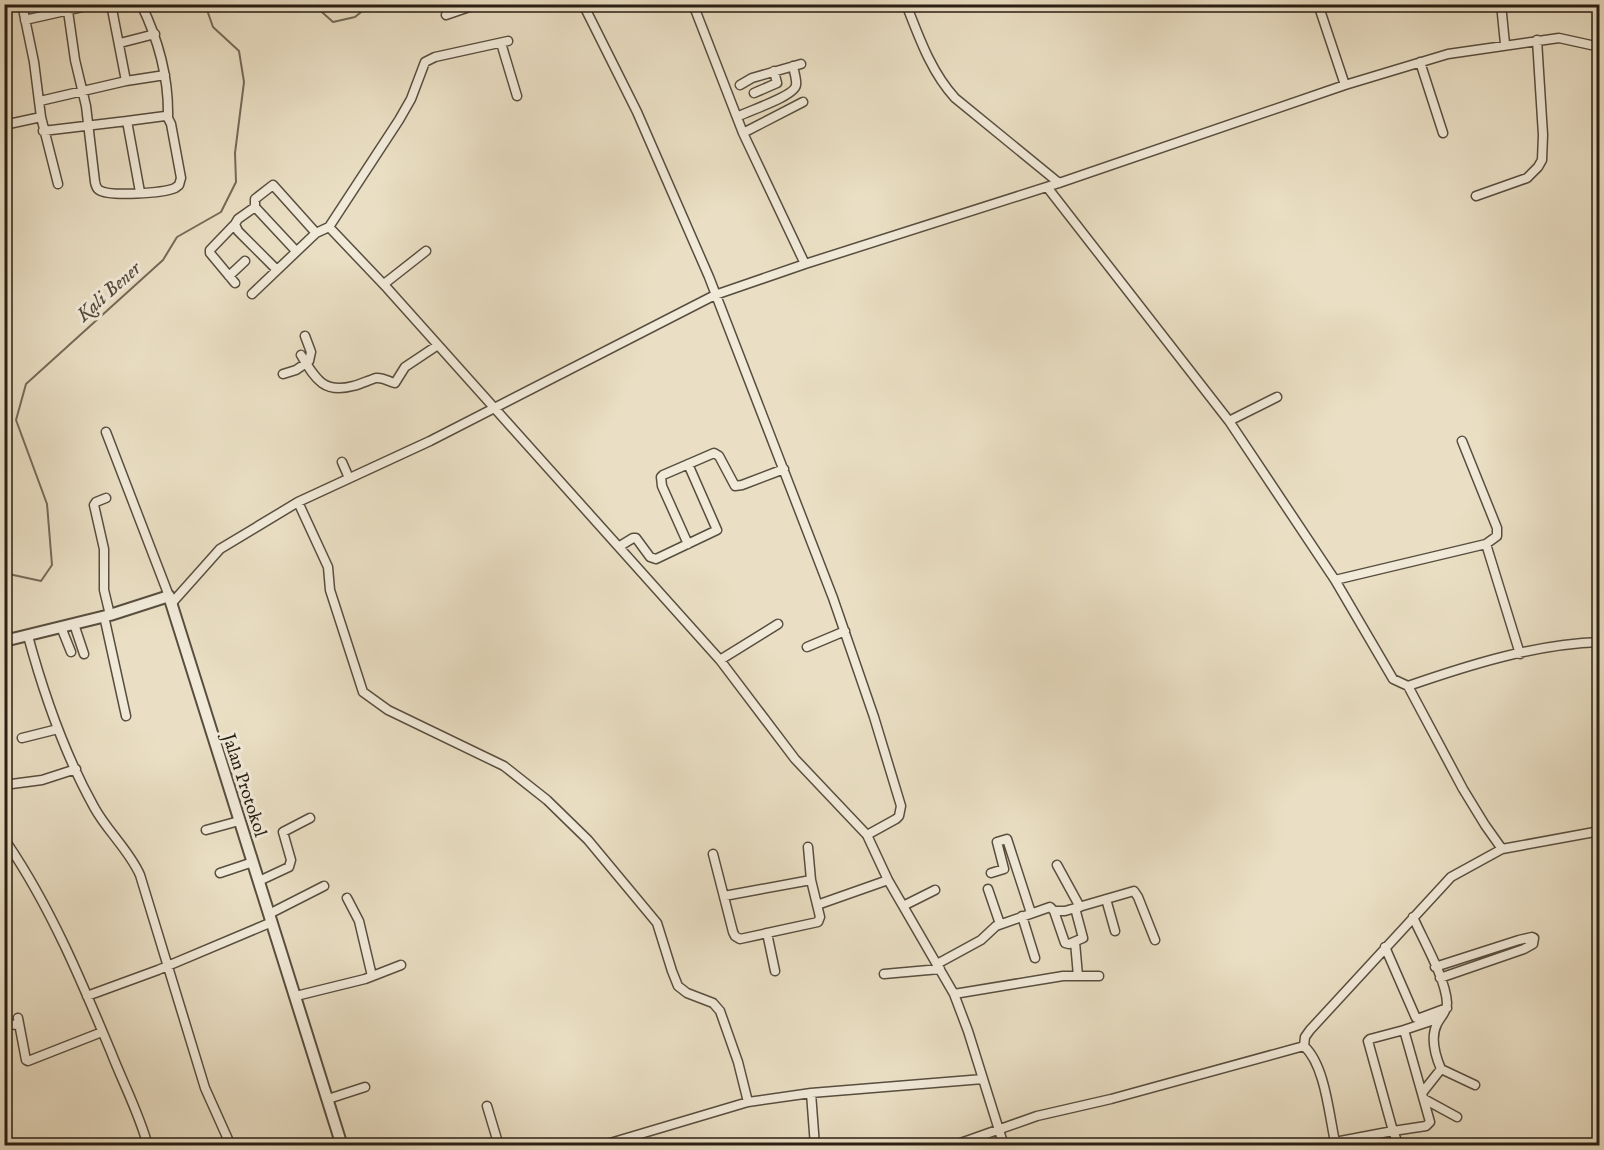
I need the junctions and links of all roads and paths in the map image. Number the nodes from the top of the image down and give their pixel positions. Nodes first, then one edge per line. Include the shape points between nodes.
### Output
1 (22, 4) edge
2 (96, 4) edge
3 (111, 4) edge
4 (141, 4) edge
5 (478, 4) edge
6 (583, 4) edge
7 (693, 4) edge
8 (906, 4) edge
9 (1318, 4) edge
10 (1501, 4) edge
11 (68, 8) edge
12 (446, 15) dead end
13 (25, 20) junction
14 (155, 34) junction
15 (1537, 40) junction
16 (120, 43) junction
17 (1505, 44) junction
18 (1599, 47) edge
19 (1420, 63) junction
20 (774, 71) junction
21 (165, 75) junction
22 (126, 81) junction
23 (740, 85) dead end
24 (1345, 86) junction
25 (82, 90) junction
26 (754, 93) dead end
27 (517, 96) dead end
28 (40, 101) junction
29 (803, 102) dead end
30 (41, 117) junction
31 (737, 117) junction
32 (168, 118) junction
33 (127, 121) junction
34 (4, 125) edge
35 (89, 125) junction
36 (43, 131) junction
37 (743, 133) junction
38 (1443, 133) dead end
39 (1059, 183) junction
40 (58, 184) dead end
41 (1047, 186) junction
42 (140, 192) junction
43 (1476, 196) dead end
44 (255, 207) junction
45 (235, 224) junction
46 (329, 227) junction
47 (316, 233) junction
48 (296, 251) junction
49 (426, 251) dead end
50 (245, 261) dead end
51 (805, 264) junction
52 (276, 269) junction
53 (384, 284) junction
54 (252, 294) dead end
55 (715, 296) junction
56 (305, 336) dead end
57 (438, 345) junction
58 (301, 355) dead end
59 (306, 364) junction
60 (283, 374) dead end
61 (1277, 397) dead end
62 (495, 408) junction
63 (1229, 421) junction
64 (106, 432) dead end
65 (1462, 441) dead end
66 (342, 462) dead end
67 (688, 464) junction
68 (784, 469) junction
69 (349, 477) junction
70 (106, 498) dead end
71 (298, 502) junction
72 (688, 544) junction
73 (1486, 544) junction
74 (620, 546) junction
75 (1335, 580) junction
76 (170, 600) junction
77 (107, 615) junction
78 (74, 624) junction
79 (778, 624) dead end
80 (61, 627) junction
81 (844, 632) junction
82 (27, 636) junction
83 (4, 641) edge
84 (1599, 642) edge
85 (807, 647) dead end
86 (71, 652) dead end
87 (84, 654) dead end
88 (1520, 654) junction
89 (720, 660) junction
90 (1408, 686) junction
91 (126, 716) dead end
92 (58, 729) junction
93 (22, 738) dead end
94 (76, 769) junction
95 (4, 785) edge
96 (310, 818) dead end
97 (239, 821) junction
98 (206, 830) dead end
99 (1599, 831) edge
100 (867, 835) junction
101 (5, 842) edge
102 (808, 847) dead end
103 (1502, 849) junction
104 (712, 854) dead end
105 (253, 862) junction
106 (1016, 865) junction
107 (1057, 866) dead end
108 (1004, 869) junction
109 (220, 873) dead end
110 (991, 873) dead end
111 (811, 880) junction
112 (888, 880) junction
113 (259, 881) junction
114 (324, 885) dead end
115 (988, 889) dead end
116 (935, 891) dead end
117 (724, 896) junction
118 (347, 898) dead end
119 (1106, 899) junction
120 (818, 905) junction
121 (903, 906) junction
122 (1078, 907) junction
123 (1054, 911) junction
124 (1027, 914) junction
125 (1413, 916) junction
126 (271, 918) junction
127 (1000, 924) junction
128 (1115, 931) dead end
129 (767, 933) junction
130 (1155, 940) dead end
131 (1074, 942) junction
132 (1385, 947) junction
133 (1035, 958) dead end
134 (401, 965) dead end
135 (167, 966) junction
136 (938, 966) junction
137 (1435, 967) junction
138 (775, 971) dead end
139 (884, 974) dead end
140 (372, 976) junction
141 (1078, 976) junction
142 (1099, 976) dead end
143 (1440, 978) junction
144 (954, 994) junction
145 (87, 996) junction
146 (296, 996) junction
147 (1447, 1008) junction
148 (1441, 1018) junction
149 (4, 1024) edge
150 (1404, 1030) junction
151 (102, 1032) junction
152 (1304, 1046) junction
153 (1441, 1069) junction
154 (983, 1079) junction
155 (1475, 1085) dead end
156 (365, 1087) dead end
157 (811, 1093) junction
158 (1423, 1096) junction
159 (328, 1099) junction
160 (748, 1102) junction
161 (487, 1106) dead end
162 (1457, 1118) dead end
163 (999, 1129) junction
164 (1394, 1131) junction
165 (1335, 1144) edge
166 (148, 1146) edge
167 (231, 1146) edge
168 (342, 1146) edge
169 (499, 1146) edge
170 (600, 1146) edge
171 (815, 1146) edge
172 (952, 1146) edge
173 (1004, 1146) edge
174 (1399, 1146) edge

1 - 13 street
2 - 11 street
3 - 16 street
4 - 14 street
5 - 12 street
6 - 55 street via 637,112
7 - 31 street
8 - 39 street via 943,85
9 - 24 street
10 - 17 street
11 - 13 street
11 - 25 street
13 - 28 street
14 - 16 street
14 - 21 street
15 - 17 street
15 - 18 street via 1559,38
15 - 43 street via 1542,160 1527,178
16 - 22 street
17 - 19 street
19 - 24 street
19 - 38 street
20 - 23 street
20 - 26 street via 777,83
20 - 31 street via 797,65 794,90
21 - 22 street
21 - 32 street
22 - 25 street
24 - 39 street
25 - 28 street
25 - 35 street
27 - 46 street via 505,42 425,62 399,120
28 - 30 street
29 - 37 street
30 - 34 street
30 - 36 street
31 - 37 street
32 - 33 street
32 - 42 street via 181,178 179,185 171,190
33 - 35 street
33 - 42 street
35 - 36 street
35 - 42 street via 98,189
36 - 40 street
37 - 51 street
39 - 41 street
41 - 51 street
41 - 63 street
44 - 45 street
44 - 47 street via 255,199 273,185
44 - 48 street
45 - 50 street via 210,254 232,280
45 - 52 street
46 - 47 street
46 - 53 street
47 - 48 street
48 - 52 street
49 - 53 street
51 - 55 street
52 - 54 street
53 - 57 street
55 - 62 street
55 - 68 street
56 - 59 street via 311,357
57 - 59 street via 405,368 393,383 380,378 352,387 332,388 317,380
57 - 62 street
58 - 59 street
59 - 60 street
61 - 63 street
62 - 69 street
62 - 74 street
63 - 75 street
64 - 76 street
65 - 73 street via 1497,528 1497,536
66 - 69 street
67 - 68 street via 716,454 738,486
67 - 72 street via 663,475 660,482
67 - 72 street via 717,528
68 - 81 street
69 - 71 street
70 - 77 street via 94,505 104,549
71 - 76 street via 220,549
71 - 160 street via 328,567 330,590 363,692 388,710 504,766 588,840 657,923 678,986 713,1003 720,1011
72 - 74 street via 656,559 636,538
73 - 75 street
73 - 88 street
74 - 89 street
75 - 90 street via 1393,679
76 - 77 street
76 - 97 street, Jalan Protokol
77 - 78 street
77 - 91 street
78 - 80 street
78 - 87 street
79 - 89 street
80 - 82 street
80 - 86 street
81 - 85 street
81 - 100 street via 901,806 896,819
82 - 83 street
82 - 92 street
84 - 88 street
88 - 90 street
89 - 100 street via 795,759
90 - 103 street via 1463,789
92 - 93 street
92 - 94 street
94 - 95 street via 42,780
94 - 135 street via 96,810 137,869
96 - 113 street via 283,832 291,860 289,867
97 - 98 street
97 - 105 street, Jalan Protokol
99 - 103 street
100 - 112 street
101 - 145 street via 61,937
102 - 111 street
103 - 125 street via 1451,877
104 - 117 street
105 - 109 street
105 - 113 street, Jalan Protokol
106 - 108 street
106 - 108 street via 1005,839 997,842
106 - 124 street
107 - 122 street
108 - 110 street
111 - 117 street
111 - 120 street
112 - 120 street
112 - 121 street
113 - 126 street, Jalan Protokol
114 - 126 street
115 - 127 street
116 - 121 street
117 - 129 street via 736,938
118 - 140 street via 359,921
119 - 122 street
119 - 128 street
119 - 130 street via 1135,892
120 - 129 street via 818,922
121 - 136 street
122 - 123 street
122 - 131 street via 1083,938
123 - 124 street via 1050,907
123 - 131 street via 1065,943
124 - 127 street
124 - 133 street
125 - 132 street
125 - 137 street
126 - 135 street
126 - 146 street, Jalan Protokol
127 - 136 street
129 - 138 street
131 - 141 street
132 - 147 street via 1416,1018
132 - 152 street via 1307,1033
134 - 140 street
135 - 145 street
135 - 167 street via 205,1088
136 - 139 street
136 - 144 street
137 - 143 street
137 - 143 street via 1534,938 1533,945 1524,949
140 - 146 street
141 - 142 street
141 - 144 street
143 - 147 street
144 - 154 street
145 - 151 street
146 - 159 street, Jalan Protokol
147 - 148 street
148 - 150 street
148 - 153 street via 1435,1028 1434,1050
149 - 151 street via 19,1022 28,1061
150 - 158 street
150 - 164 street via 1368,1041
151 - 166 street
152 - 163 street
152 - 165 street via 1312,1053 1320,1072
153 - 155 street
153 - 158 street
154 - 157 street
154 - 163 street
156 - 159 street
157 - 160 street
157 - 171 street
158 - 162 street
158 - 164 street via 1430,1123
159 - 168 street, Jalan Protokol
160 - 170 street
161 - 169 street
163 - 172 street
163 - 173 street
164 - 165 street
164 - 174 street

